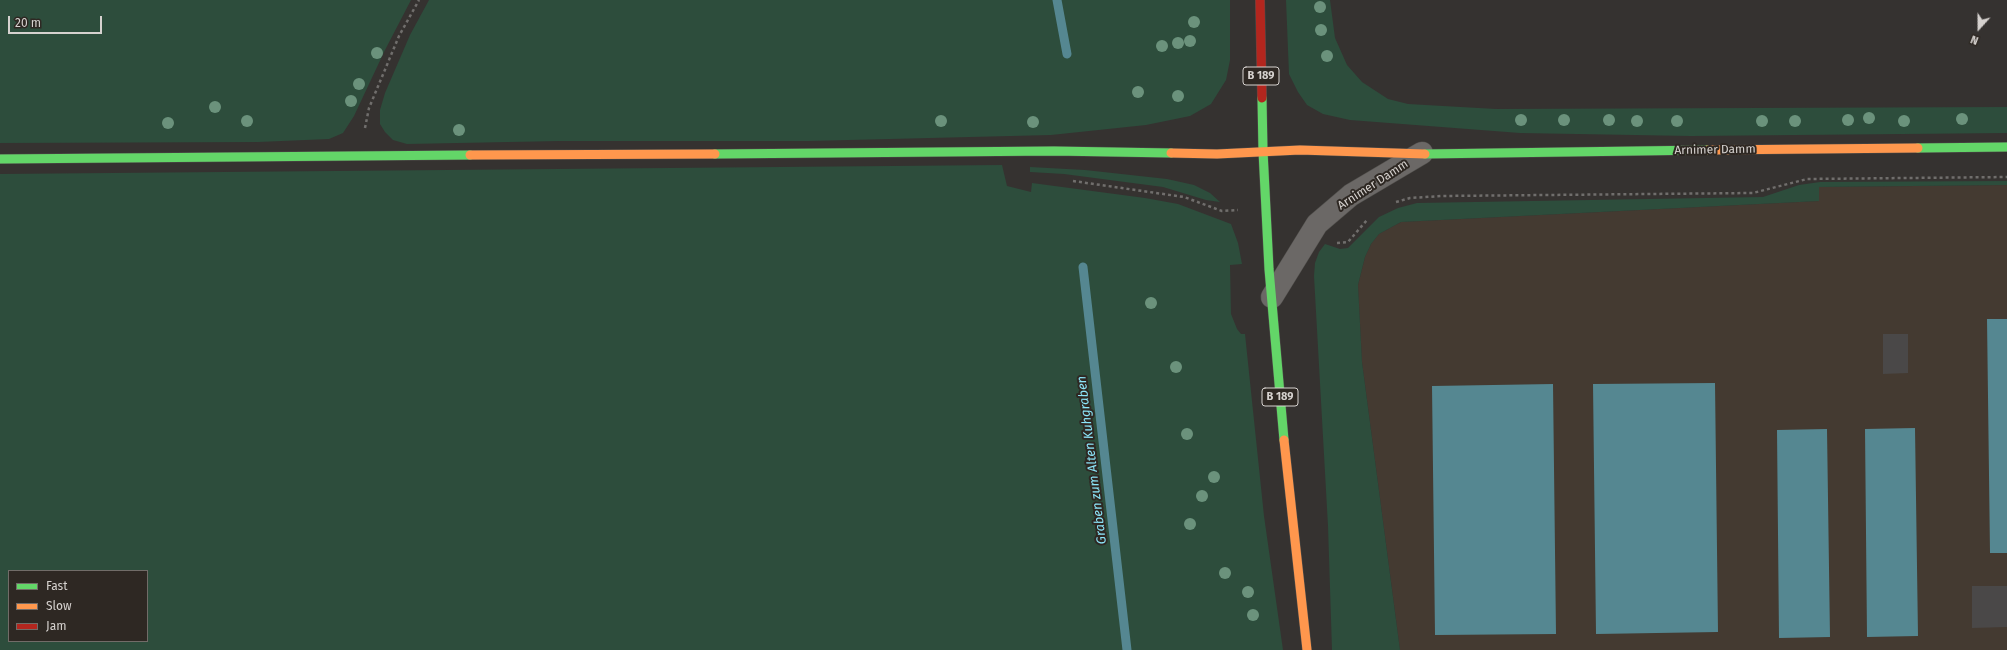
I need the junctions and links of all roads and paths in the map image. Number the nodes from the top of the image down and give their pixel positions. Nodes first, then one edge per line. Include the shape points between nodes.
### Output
1 (419, 0) edge
2 (1260, 0) edge
3 (2007, 147) edge
4 (1263, 151) junction
5 (1422, 154) junction
6 (364, 157) junction
7 (0, 160) edge
8 (2007, 177) edge
9 (1072, 181) dead end
10 (1394, 203) dead end
11 (1266, 209) junction
12 (1373, 215) dead end
13 (1316, 224) junction
14 (1272, 297) junction
15 (1307, 650) edge

1 - 6 path via 399,36 369,108 362,139
2 - 4 main road, B 189
3 - 5 main road, Arnimer Damm
4 - 5 main road, Arnimer Damm
4 - 6 main road, Arnimer Damm via 1217,154 1054,151
4 - 11 main road, B 189
5 - 13 street, Arnimer Damm via 1351,195
6 - 7 main road, Arnimer Damm
8 - 10 path via 1808,179 1754,193 1442,196 1410,198
9 - 11 path via 1184,196 1222,211
11 - 14 main road, B 189
12 - 13 path via 1353,237 1343,243 1338,243
13 - 14 street, Arnimer Damm
14 - 15 main road, B 189 via 1289,496

